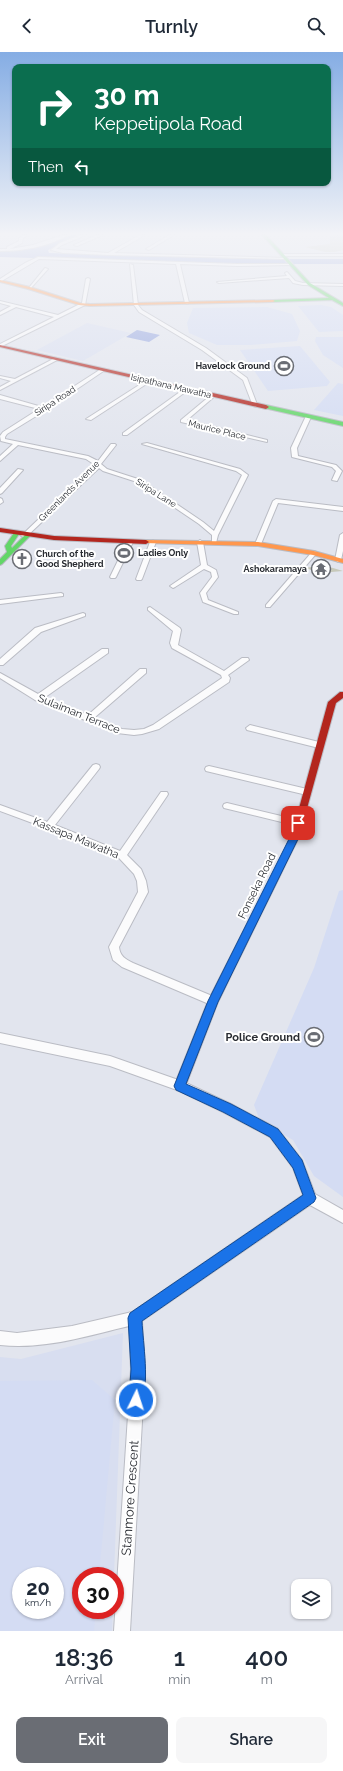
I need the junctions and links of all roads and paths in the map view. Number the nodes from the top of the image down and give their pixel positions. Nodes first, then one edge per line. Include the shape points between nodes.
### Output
1 (10, 309) edge
2 (26, 309) edge
3 (75, 309) edge
4 (138, 309) edge
5 (0, 314) edge
6 (59, 317) junction
7 (0, 346) edge
8 (57, 359) junction
9 (103, 370) junction
10 (0, 377) edge
11 (15, 381) junction
12 (149, 381) junction
13 (0, 389) edge
14 (186, 390) junction
15 (213, 396) junction
16 (0, 397) edge
17 (256, 406) junction
18 (44, 408) junction
19 (308, 417) junction
20 (89, 419) dead end
21 (343, 424) edge
22 (5, 434) joint
23 (125, 434) dead end
24 (265, 442) dead end
25 (17, 443) junction
26 (145, 444) dead end
27 (113, 445) dead end
28 (0, 458) edge
29 (98, 465) junction
30 (20, 470) dead end
31 (335, 480) dead end
32 (0, 492) edge
33 (343, 509) edge
34 (0, 530) edge
35 (0, 535) edge
36 (343, 535) edge
37 (20, 537) junction
38 (214, 538) junction
39 (130, 542) junction
40 (153, 542) junction
41 (200, 542) junction
42 (258, 544) junction
43 (314, 553) junction
44 (340, 561) edge
45 (0, 563) edge
46 (204, 566) junction
47 (113, 577) dead end
48 (139, 580) dead end
49 (173, 586) dead end
50 (61, 595) dead end
51 (0, 602) edge
52 (268, 606) dead end
53 (150, 609) dead end
54 (236, 613) dead end
55 (83, 615) dead end
56 (105, 651) dead end
57 (245, 660) dead end
58 (0, 663) edge
59 (143, 671) dead end
60 (224, 674) junction
61 (0, 675) edge
62 (343, 694) edge
63 (38, 698) junction
64 (88, 719) junction
65 (250, 728) dead end
66 (319, 744) junction
67 (96, 767) dead end
68 (209, 769) dead end
69 (306, 792) junction
70 (164, 794) dead end
71 (227, 806) dead end
72 (0, 808) edge
73 (298, 823) junction
74 (49, 826) junction
75 (122, 856) junction
76 (213, 1001) junction
77 (0, 1038) edge
78 (180, 1086) junction
79 (310, 1198) junction
80 (343, 1217) edge
81 (135, 1318) junction
82 (0, 1338) edge
83 (122, 1631) edge

1 - 5 street
2 - 6 street
3 - 6 street
4 - 17 street via 204,349 245,379
6 - 7 street
7 - 8 main road, Isipathana Mawatha
8 - 9 main road, Isipathana Mawatha
8 - 11 street
9 - 12 main road, Isipathana Mawatha
9 - 18 street, Siripa Road
10 - 11 street
11 - 13 street
12 - 14 main road, Isipathana Mawatha
12 - 20 street
14 - 15 main road, Isipathana Mawatha
14 - 23 street
15 - 17 main road, Isipathana Mawatha
15 - 24 street, Maurice Place via 183,421
16 - 18 street
17 - 19 main road, Isipathana Mawatha
18 - 22 street, Siripa Road
19 - 21 main road, Isipathana Mawatha
19 - 31 street via 294,448 295,457 334,466 339,471
22 - 25 street, Siripa Lane via 4,440
25 - 28 street
25 - 29 street, Siripa Lane via 88,458
26 - 38 street via 238,470 245,475
27 - 29 street, Greenlands Avenue
29 - 37 street, Greenlands Avenue
29 - 38 street, Siripa Lane via 105,470 139,481 201,523
30 - 32 street
33 - 42 street via 276,501
34 - 37 main road
35 - 37 main road
36 - 44 street
37 - 39 main road
37 - 45 main road via 8,546 10,551
38 - 41 main road
38 - 42 main road
39 - 40 main road
39 - 47 street
40 - 41 main road
40 - 48 street
41 - 46 street
42 - 43 main road
43 - 44 main road
43 - 52 street
46 - 49 street
46 - 54 street via 214,571 215,577 203,593 205,601
50 - 51 street
53 - 60 street via 177,630 175,646
55 - 58 street via 38,630
56 - 63 street
57 - 60 street
59 - 64 street
60 - 64 street, Sulaiman Terrace via 226,680 156,727 144,732 133,734 120,731
61 - 63 street, Sulaiman Terrace
62 - 66 main road, Fonseka Road via 332,702
63 - 64 street, Sulaiman Terrace
65 - 66 street
66 - 69 main road, Fonseka Road
67 - 74 street
68 - 69 street
69 - 73 main road, Fonseka Road
70 - 75 street
71 - 73 street
72 - 74 street, Kassapa Mawatha
73 - 76 main road, Fonseka Road via 294,837
74 - 75 street, Kassapa Mawatha
75 - 76 street, Kassapa Mawatha via 131,863 143,882 143,892 114,947 115,955 120,962
76 - 78 main road, Fonseka Road
77 - 78 street via 110,1062
78 - 79 street via 274,1133 298,1164
79 - 80 street
79 - 81 street
81 - 82 street via 72,1333 17,1340
81 - 83 street, Stanmore Crescent via 138,1369

